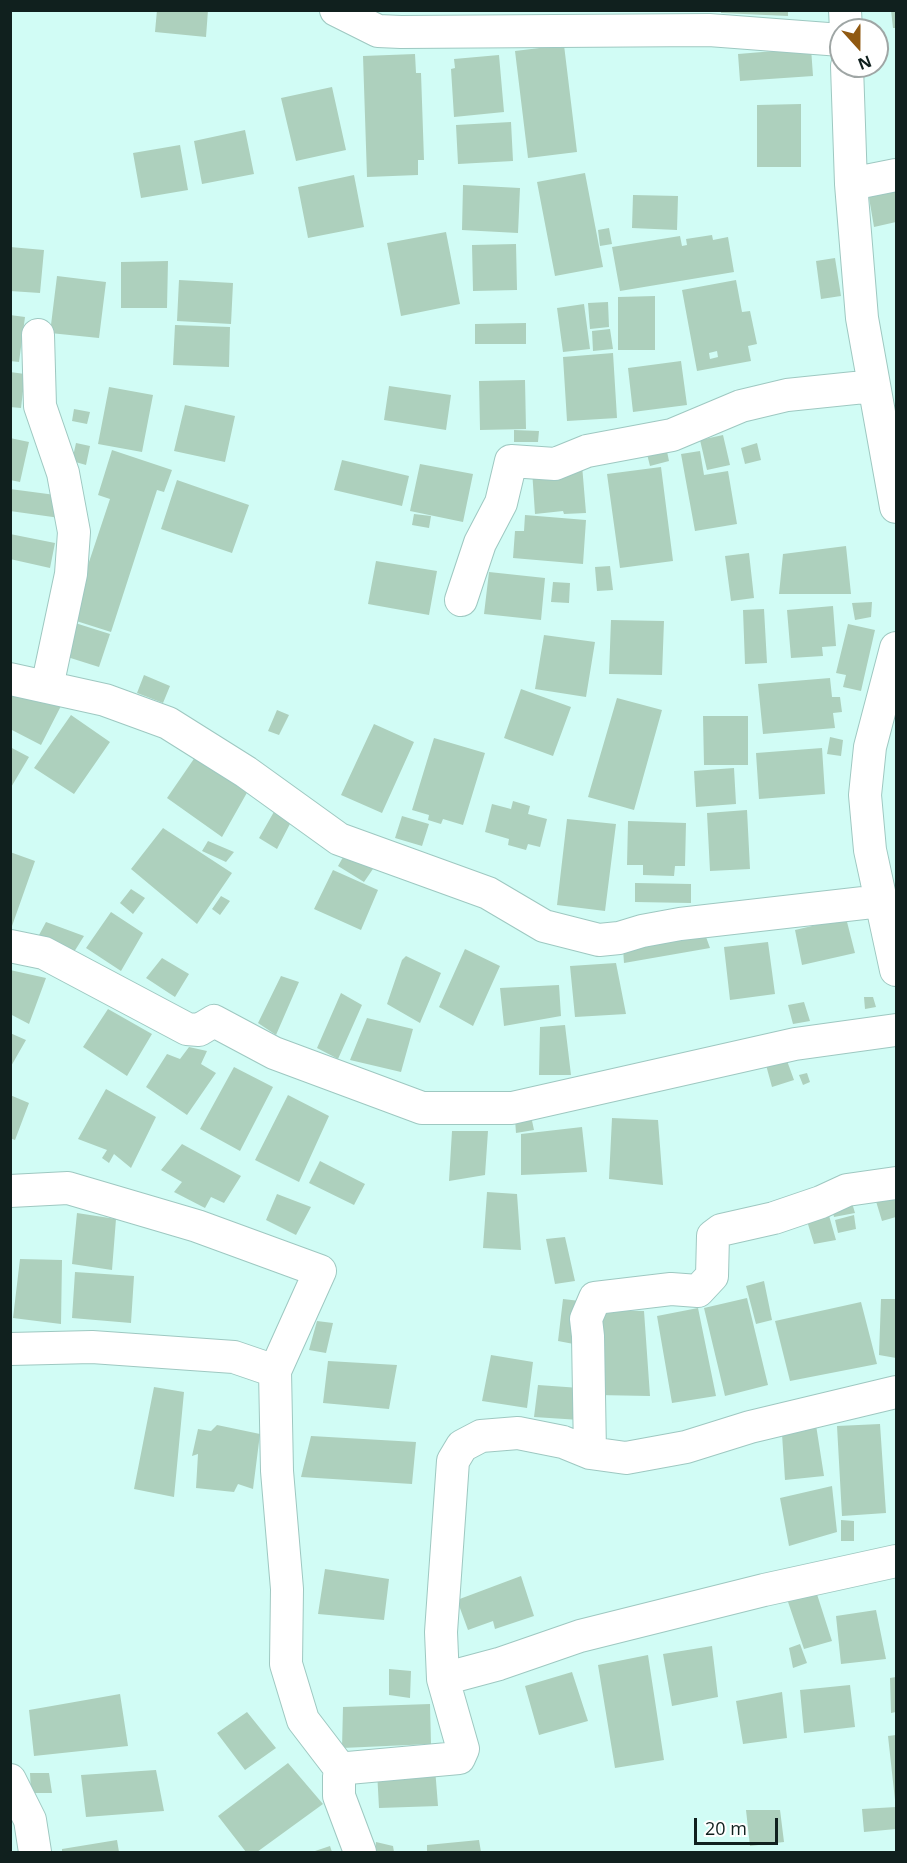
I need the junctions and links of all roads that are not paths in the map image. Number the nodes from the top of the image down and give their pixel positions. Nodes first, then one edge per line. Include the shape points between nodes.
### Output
1 (336, 10) edge
2 (829, 39) edge
3 (847, 78) edge
4 (897, 175) edge
5 (851, 184) junction
6 (38, 335) dead end
7 (874, 386) junction
8 (897, 507) edge
9 (461, 600) dead end
10 (897, 648) edge
11 (10, 679) edge
12 (47, 687) junction
13 (881, 901) junction
14 (10, 946) edge
15 (44, 953) junction
16 (10, 956) edge
17 (897, 970) edge
18 (897, 1030) edge
19 (897, 1183) edge
20 (10, 1191) edge
21 (10, 1349) edge
22 (275, 1371) junction
23 (897, 1392) edge
24 (591, 1453) junction
25 (897, 1561) edge
26 (443, 1679) junction
27 (342, 1771) junction
28 (10, 1780) edge
29 (35, 1852) edge
30 (360, 1852) edge

1 - 2 street via 378,31 709,30
3 - 5 street
4 - 5 street
5 - 7 street via 862,318
6 - 12 street via 40,406 63,473 74,532 71,574
7 - 8 street
7 - 9 street via 787,395 753,403 672,435 587,451 555,464 511,461 501,503 480,543
10 - 13 street via 870,747 865,795 870,850
11 - 12 street
12 - 13 street via 105,700 168,723 246,772 339,839 454,879 488,893 544,926 566,932 598,940 619,938 680,924
13 - 17 street
14 - 15 street
15 - 16 street
15 - 18 street via 187,1029 200,1030 214,1020 274,1053 422,1108 512,1108 795,1044
19 - 24 street via 847,1190 774,1218 721,1230 713,1236 712,1276 698,1291 671,1289 595,1298 586,1319
20 - 22 street via 68,1188 197,1226 320,1271
21 - 22 street via 92,1347 234,1357
22 - 27 street via 286,1664 303,1720
23 - 24 street via 750,1427 686,1447 626,1458
24 - 26 street via 563,1442 518,1433 481,1436 462,1446 453,1461 441,1632
25 - 26 street via 580,1636
26 - 27 street via 463,1749 459,1758
27 - 30 street via 339,1796
28 - 29 street via 30,1820

